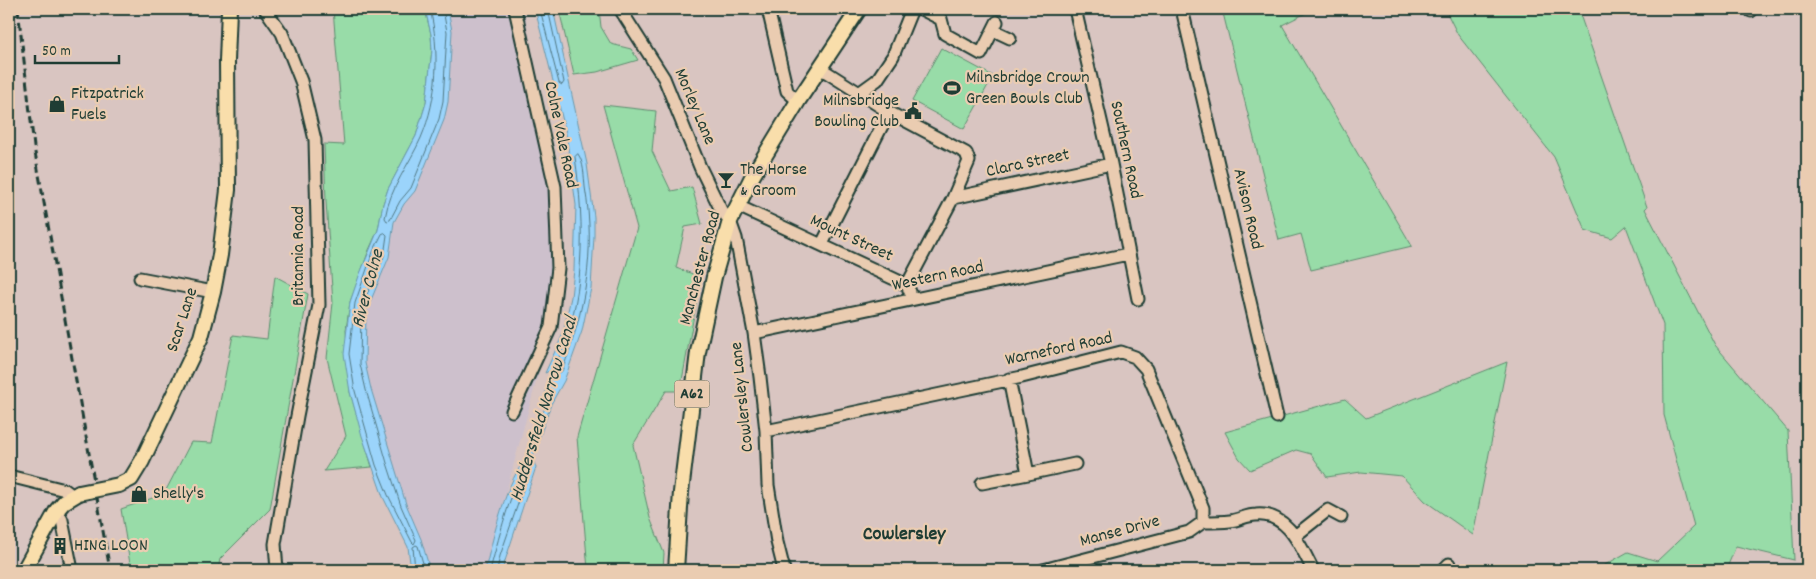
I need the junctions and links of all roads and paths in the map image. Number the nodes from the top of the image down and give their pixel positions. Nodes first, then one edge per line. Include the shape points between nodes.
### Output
1 (229, 9) edge
2 (265, 9) edge
3 (515, 9) edge
4 (620, 9) edge
5 (768, 9) edge
6 (859, 9) edge
7 (912, 9) edge
8 (921, 9) edge
9 (1075, 9) edge
10 (1182, 9) edge
11 (1010, 38) dead end
12 (820, 68) junction
13 (859, 93) junction
14 (798, 101) junction
15 (890, 112) junction
16 (1111, 164) junction
17 (953, 198) junction
18 (738, 206) junction
19 (730, 221) junction
20 (822, 244) junction
21 (1128, 254) junction
22 (140, 278) dead end
23 (906, 285) junction
24 (213, 292) junction
25 (1138, 299) dead end
26 (913, 301) junction
27 (754, 333) junction
28 (1009, 379) junction
29 (512, 411) dead end
30 (1277, 417) dead end
31 (766, 431) junction
32 (1075, 464) dead end
33 (1028, 474) junction
34 (9, 476) edge
35 (982, 483) dead end
36 (76, 494) junction
37 (57, 510) junction
38 (1341, 517) dead end
39 (1203, 522) junction
40 (1295, 536) junction
41 (24, 570) edge
42 (72, 570) edge
43 (277, 570) edge
44 (676, 570) edge
45 (784, 570) edge
46 (1043, 570) edge
47 (1313, 570) edge

1 - 24 main road, Scar Lane via 228,190
2 - 43 street, Britannia Road via 282,33 301,81 315,140 319,304 276,544
3 - 29 street, Colne Vale Road via 555,187 558,268 551,326
4 - 19 street, Morley Lane via 664,78 700,167 721,210
5 - 14 street via 788,91
6 - 12 main road, Manchester Road / A62
7 - 13 street via 893,56 877,80
8 - 11 street via 941,19 945,34 981,54 995,26
9 - 16 street, Southern Road
10 - 30 street, Avison Road
12 - 13 street
12 - 14 main road, Manchester Road / A62
13 - 15 street
14 - 18 main road, Manchester Road / A62
15 - 17 street via 966,153 969,160
15 - 20 street
16 - 17 street, Clara Street
16 - 21 street, Southern Road
17 - 23 street
18 - 19 main road, Manchester Road / A62
18 - 20 street, Mount Street
19 - 27 street, Cowlersley Lane
19 - 44 main road, Manchester Road / A62 via 698,352 680,492
20 - 23 street, Mount Street
21 - 25 street, Southern Road
21 - 26 street, Western Road
22 - 24 street
23 - 26 street, Mount Street
24 - 36 main road, Scar Lane, bridge via 201,337 137,471 119,485
26 - 27 street, Western Road
27 - 31 street, Cowlersley Lane
28 - 31 street, Warneford Road
28 - 33 street
28 - 39 street, Warneford Road via 1121,352 1135,358 1150,378 1203,508
31 - 45 street, Cowlersley Lane via 768,485
32 - 33 street
33 - 35 street
34 - 36 street
36 - 37 main road, Scar Lane
37 - 41 main road, Scar Lane
37 - 42 street
38 - 40 street via 1328,510
39 - 40 street via 1230,521 1256,514 1271,516
39 - 46 street, Manse Drive via 1189,532
40 - 47 street

